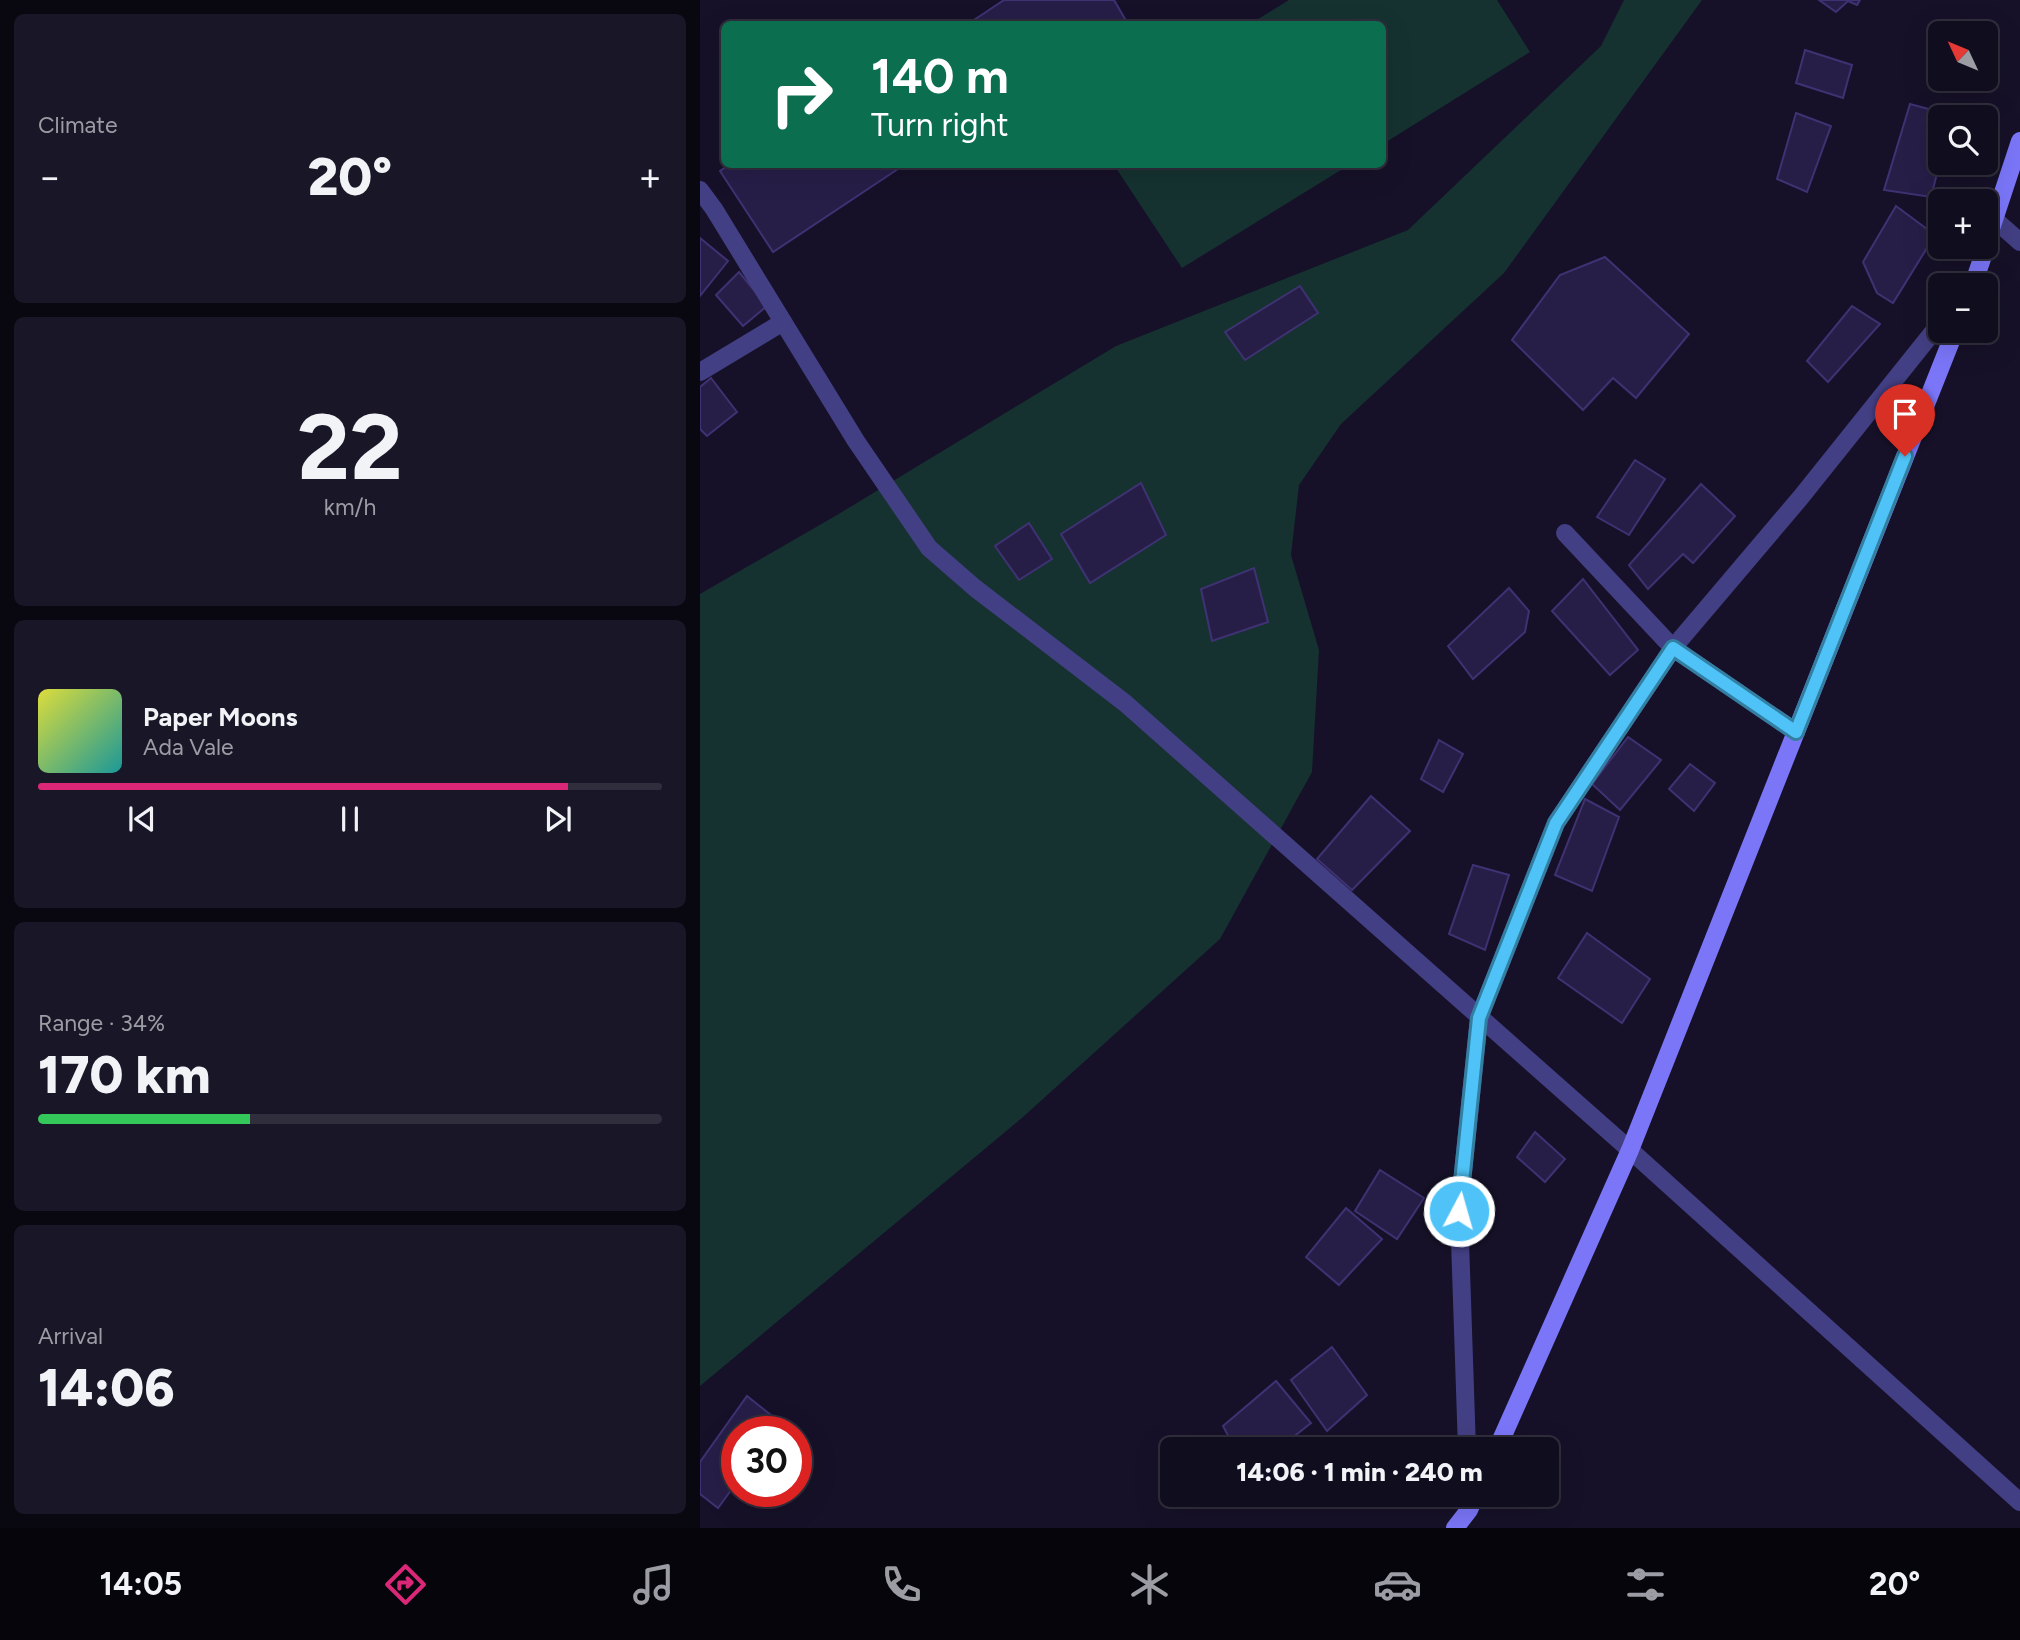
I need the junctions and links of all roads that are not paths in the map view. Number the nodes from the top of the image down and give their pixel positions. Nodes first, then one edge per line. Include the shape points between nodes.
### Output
1 (2020, 141) edge
2 (700, 190) edge
3 (1998, 207) edge
4 (1998, 223) edge
5 (2020, 242) edge
6 (783, 322) junction
7 (1928, 338) edge
8 (1950, 343) edge
9 (700, 372) edge
10 (1565, 533) dead end
11 (1673, 648) junction
12 (1796, 732) junction
13 (1479, 1018) junction
14 (1630, 1150) junction
15 (1467, 1437) edge
16 (1502, 1437) edge
17 (2020, 1502) edge
18 (1468, 1507) edge
19 (1455, 1528) edge

1 - 3 street
2 - 6 street
4 - 5 street
6 - 9 street
6 - 13 street via 929,548 1125,703
7 - 11 street
8 - 12 street
10 - 11 street
11 - 12 street
11 - 13 street via 1556,823
12 - 14 street
13 - 14 street
13 - 15 street via 1459,1211
14 - 16 street
14 - 17 street
18 - 19 street

